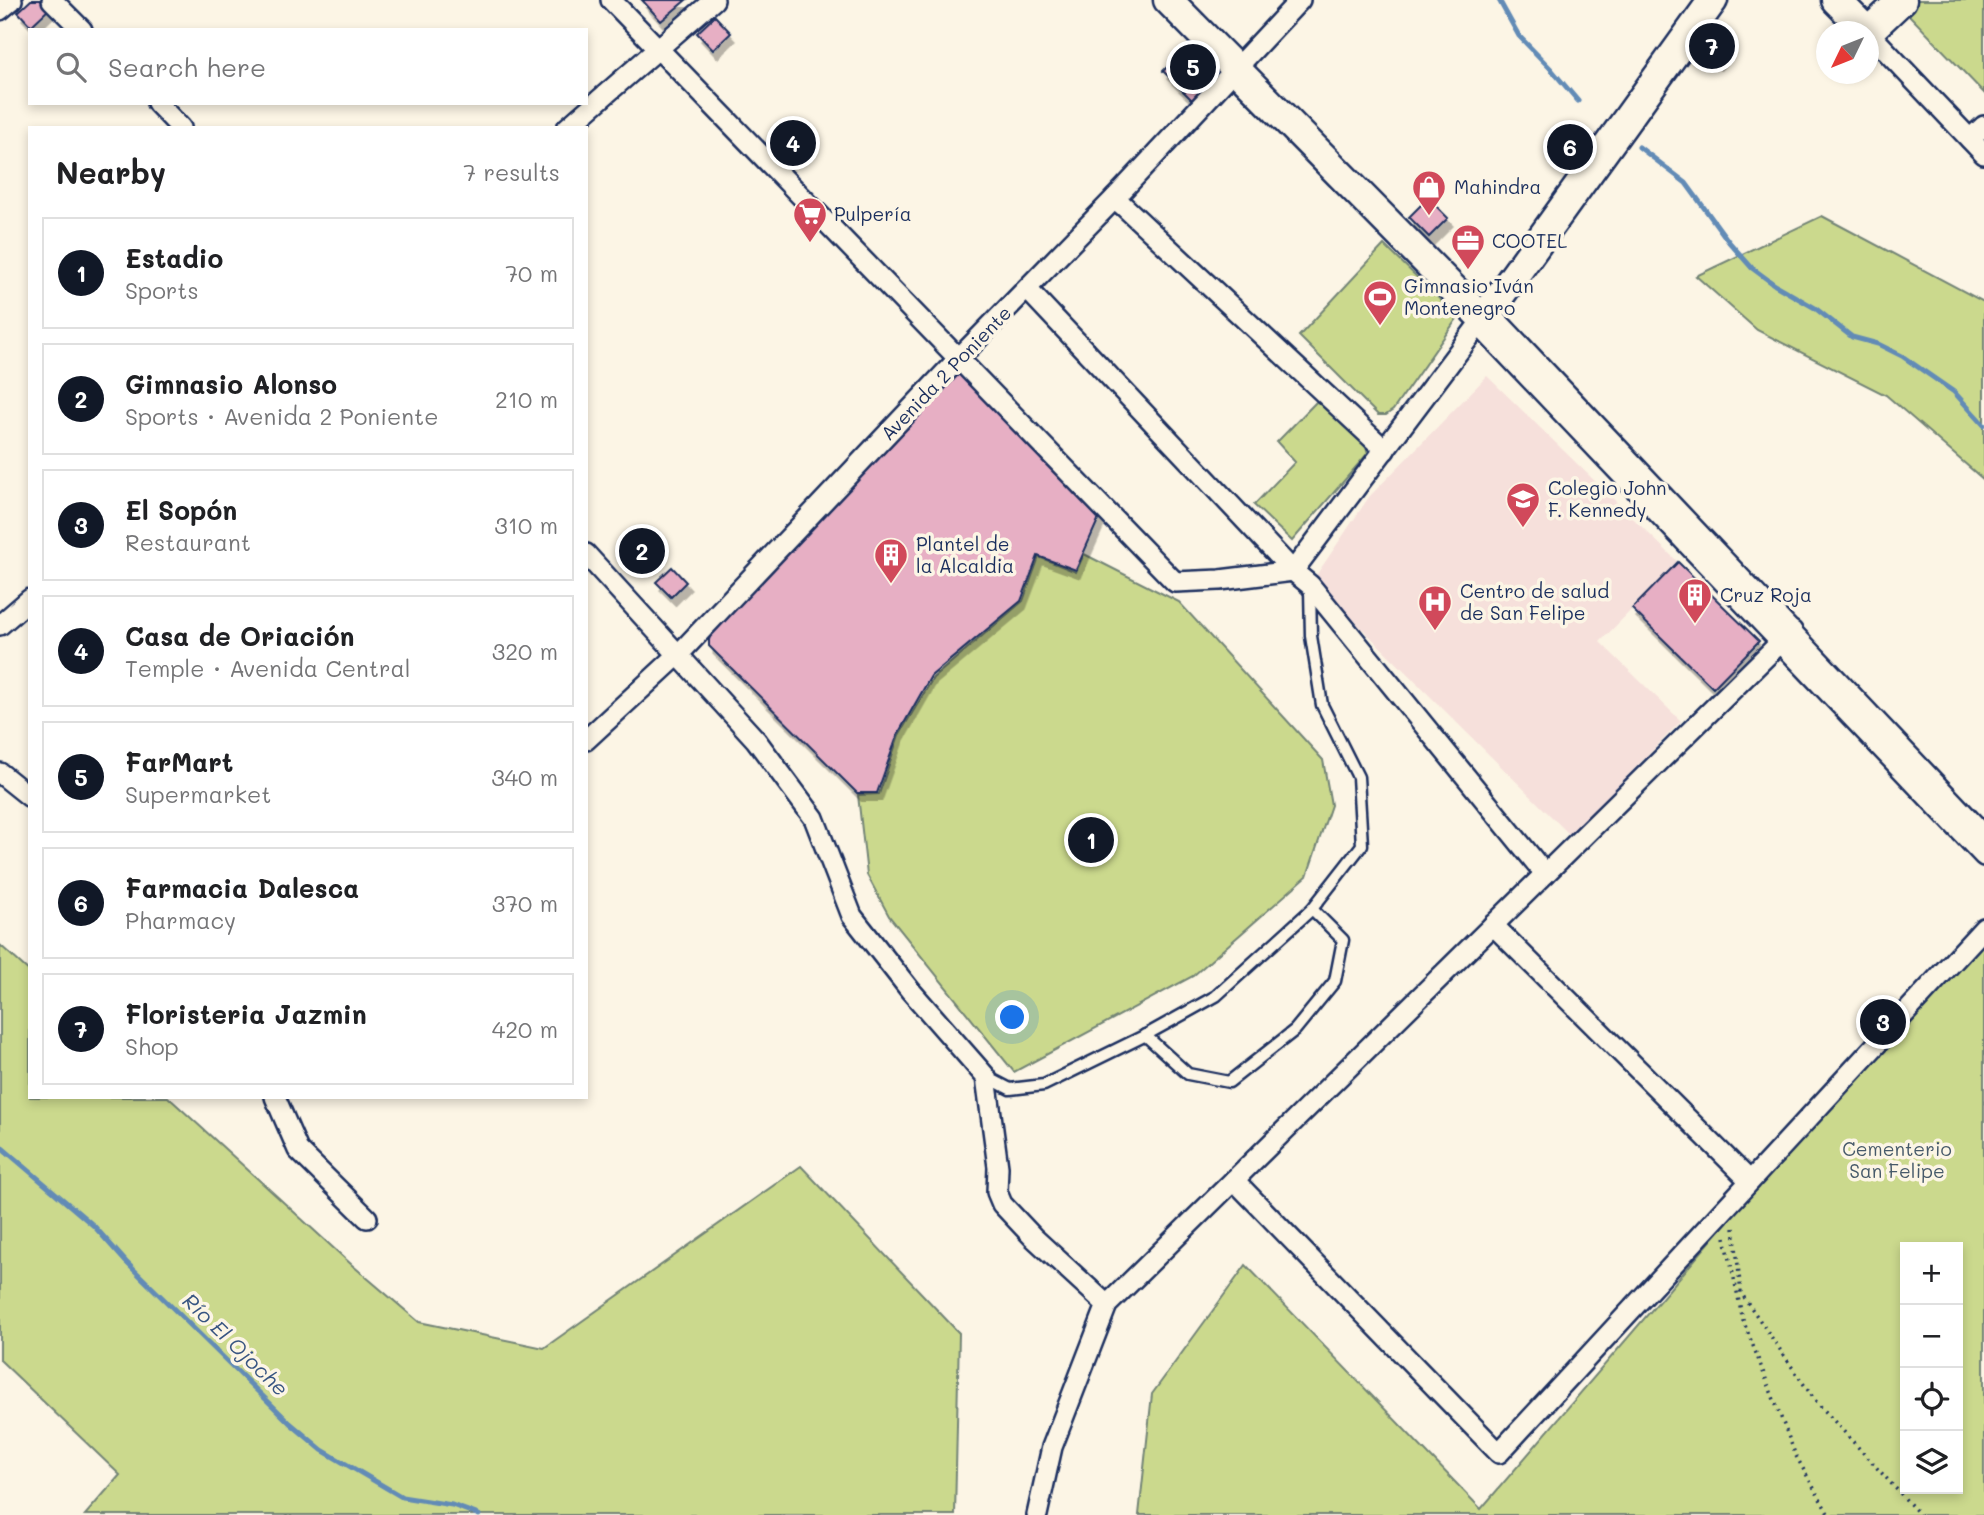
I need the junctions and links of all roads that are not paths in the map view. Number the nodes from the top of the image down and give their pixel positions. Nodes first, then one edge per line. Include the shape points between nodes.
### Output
1 (12, 0) edge
2 (52, 0) edge
3 (611, 0) edge
4 (714, 0) edge
5 (1168, 0) edge
6 (1300, 0) edge
7 (1713, 0) edge
8 (1836, 0) edge
9 (1902, 0) edge
10 (0, 10) edge
11 (1857, 21) edge
12 (1879, 22) edge
13 (80, 28) edge
14 (1879, 42) edge
15 (658, 48) junction
16 (1235, 67) junction
17 (159, 105) edge
18 (179, 126) edge
19 (569, 126) edge
20 (1977, 133) edge
21 (1984, 154) edge
22 (1115, 198) junction
23 (1027, 289) junction
24 (1483, 318) junction
25 (959, 358) junction
26 (1385, 450) junction
27 (588, 556) edge
28 (1293, 571) junction
29 (1310, 585) junction
30 (28, 601) edge
31 (0, 625) edge
32 (1787, 636) junction
33 (678, 655) junction
34 (588, 738) edge
35 (0, 773) edge
36 (28, 795) edge
37 (1984, 835) edge
38 (1984, 856) edge
39 (1545, 874) junction
40 (1312, 909) junction
41 (1493, 925) junction
42 (1984, 928) edge
43 (1145, 1035) junction
44 (986, 1077) junction
45 (276, 1099) edge
46 (1234, 1180) junction
47 (1750, 1181) junction
48 (367, 1218) dead end
49 (1107, 1305) junction
50 (1037, 1515) edge

1 - 10 street
2 - 13 street
3 - 15 street
4 - 15 street
5 - 16 street
6 - 16 street, Avenida 2 Poniente
7 - 24 street
8 - 11 street
9 - 12 street
14 - 20 street
15 - 19 street
15 - 25 street
16 - 22 street, Avenida 2 Poniente
16 - 24 street
17 - 18 street
20 - 21 street
22 - 23 street, Avenida 2 Poniente
22 - 26 street
23 - 25 street, Avenida 2 Poniente
23 - 28 street
24 - 26 street
24 - 32 street
25 - 28 street via 1175,582
25 - 33 street, Avenida 2 Poniente
26 - 28 street
27 - 33 street
28 - 29 street
29 - 39 street
29 - 40 lane via 1311,636 1322,705 1358,776 1363,845
30 - 31 street
32 - 37 street
32 - 38 street
32 - 39 street
33 - 34 street, Avenida 2 Poniente
33 - 44 street via 756,740 814,818 852,916
35 - 36 street
39 - 41 street
40 - 43 lane via 1216,996
40 - 43 lane via 1343,940 1335,981 1295,1030 1229,1082 1188,1073
41 - 46 street
41 - 47 street
42 - 47 street
43 - 44 lane via 1044,1085 1010,1089
44 - 49 street via 1002,1204
45 - 48 street via 298,1150
46 - 47 street via 1499,1453
46 - 49 street
49 - 50 street via 1052,1447

